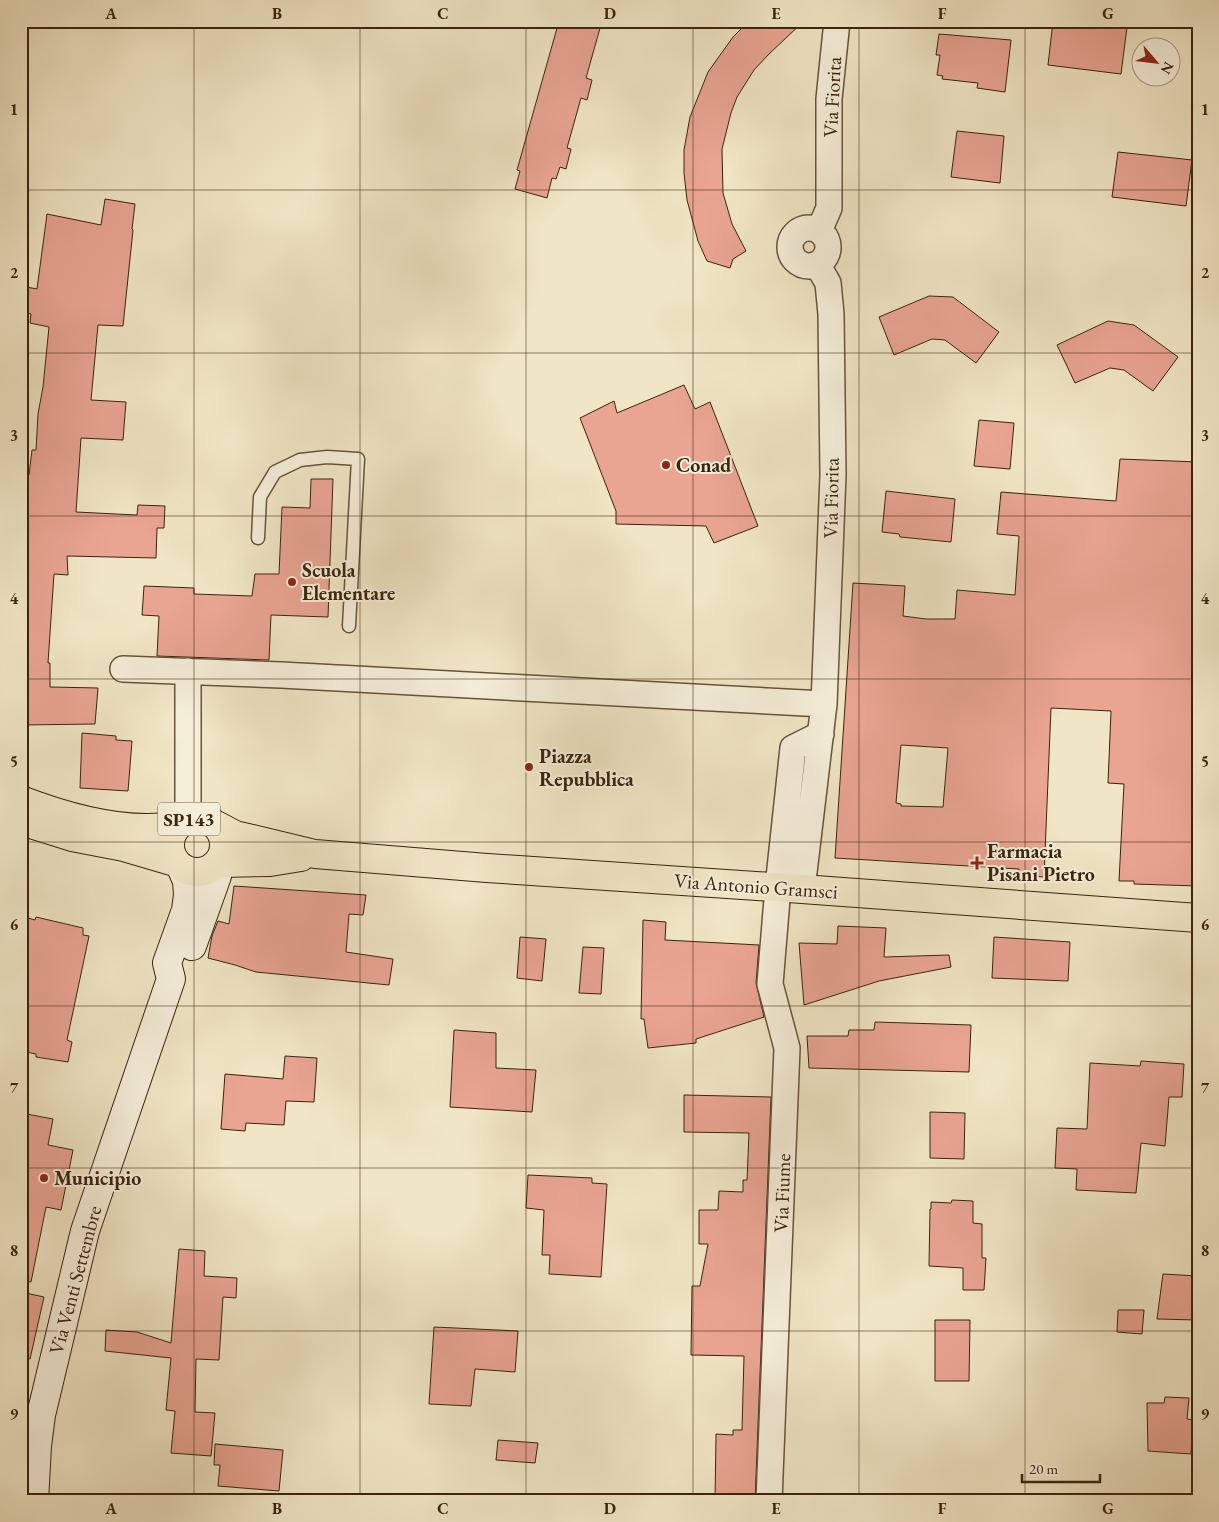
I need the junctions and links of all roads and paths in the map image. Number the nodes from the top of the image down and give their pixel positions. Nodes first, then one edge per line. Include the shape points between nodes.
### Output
1 (837, 21) edge
2 (258, 538) dead end
3 (349, 626) dead end
4 (123, 669) dead end
5 (188, 671) junction
6 (824, 704) junction
7 (21, 800) edge
8 (21, 822) edge
9 (184, 822) junction
10 (216, 825) junction
11 (314, 854) junction
12 (178, 864) junction
13 (216, 864) junction
14 (790, 888) junction
15 (1198, 918) edge
16 (170, 979) junction
17 (29, 1445) edge
18 (34, 1501) edge
19 (769, 1501) edge

1 - 6 street, Via Fiorita via 829,99 829,208 819,231 805,228 791,241 792,254 802,264 817,264 828,283 831,314 832,476
2 - 3 lane via 260,497 275,472 300,460 326,457 358,459
4 - 5 street
5 - 6 street
5 - 9 street
6 - 14 street, Via Fiorita via 821,734
7 - 9 main road, SP143 via 76,818 127,827 148,829
8 - 12 main road, SP143
9 - 10 main road, SP143 via 203,818
9 - 12 main road, SP143 via 173,832 170,845
10 - 11 main road, Via Antonio Gramsci / SP143 via 235,835
10 - 13 main road, SP143 via 224,838 223,853
11 - 13 main road, Via Antonio Gramsci / SP143 via 270,862
11 - 14 main road, Via Antonio Gramsci
12 - 13 main road, SP143 via 193,872 205,871
12 - 16 street, Via Venti Settembre via 187,881 188,895 186,910 167,963
13 - 16 street, Via Venti Settembre via 217,876 184,970
14 - 15 main road, Via Antonio Gramsci
14 - 19 street, Via Fiume via 770,984 788,1048
16 - 17 street, Via Venti Settembre via 85,1232 41,1415
17 - 18 street, Via Venti Settembre

